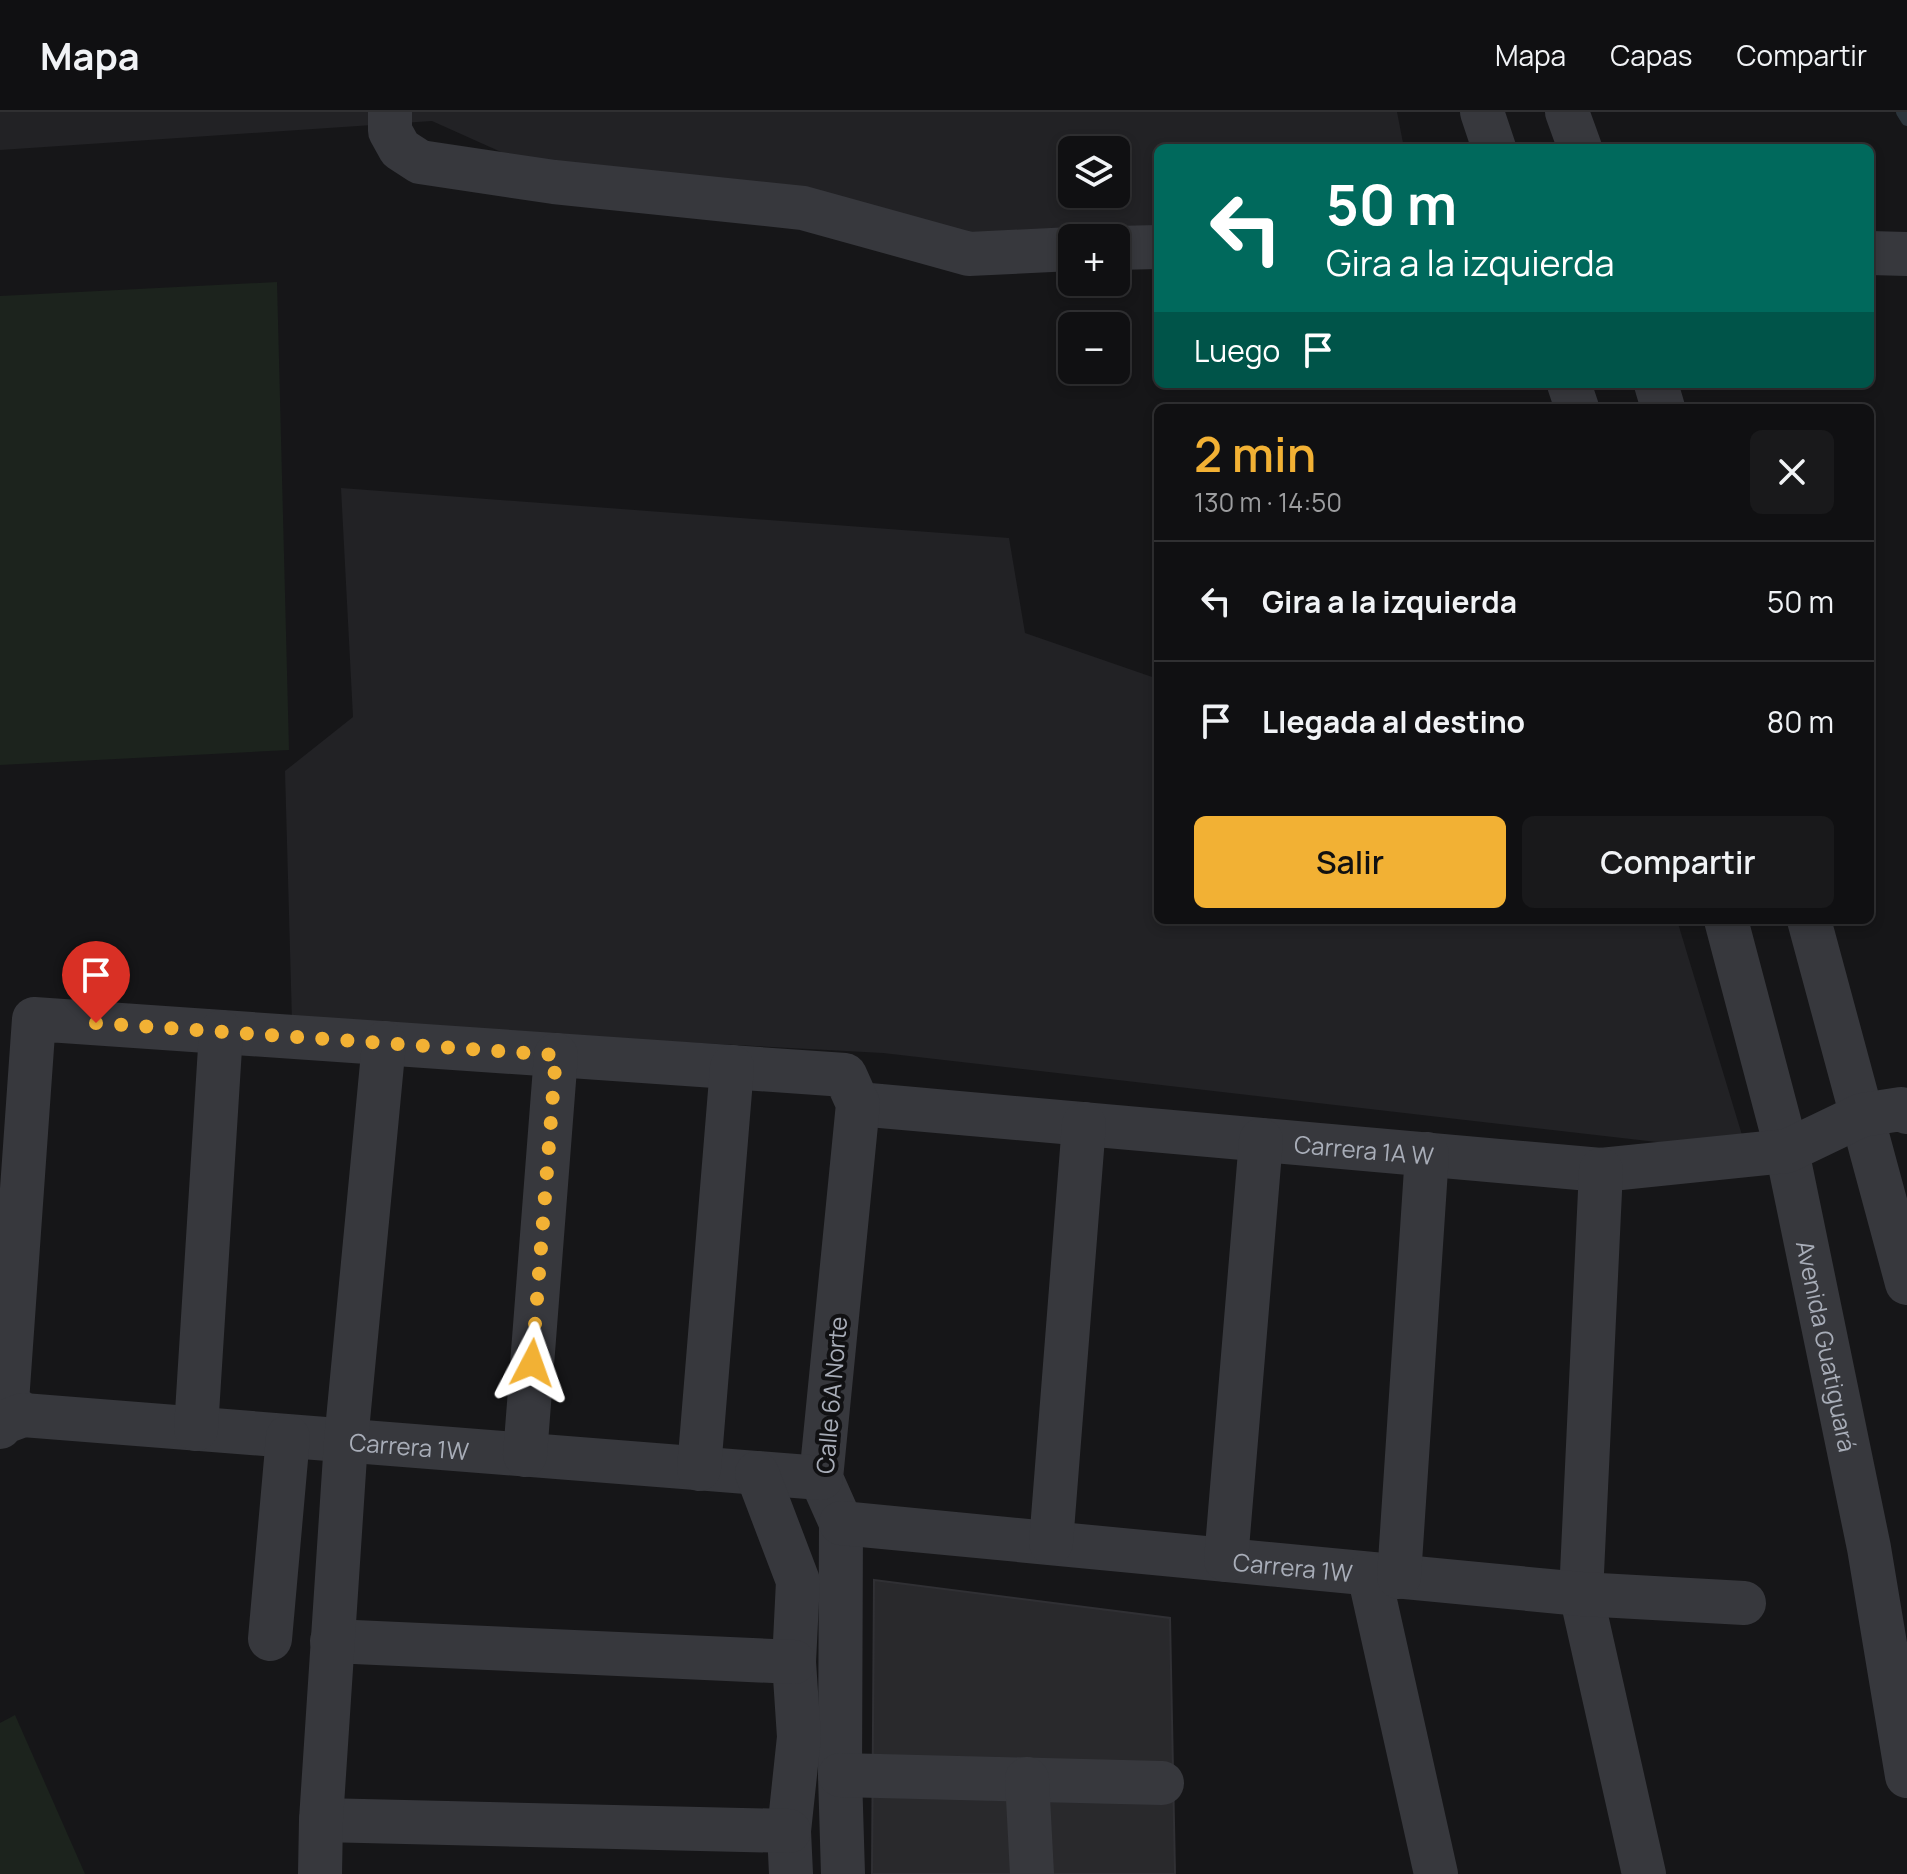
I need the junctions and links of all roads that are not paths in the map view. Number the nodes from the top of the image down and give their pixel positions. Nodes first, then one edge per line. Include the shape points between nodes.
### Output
1 (390, 112) edge
2 (1482, 112) edge
3 (1567, 112) edge
4 (1493, 144) edge
5 (1579, 144) edge
6 (1154, 247) edge
7 (1130, 248) edge
8 (1058, 250) edge
9 (1874, 253) edge
10 (1907, 254) edge
11 (1727, 924) edge
12 (1810, 924) edge
13 (221, 1032) junction
14 (384, 1043) junction
15 (556, 1055) junction
16 (732, 1067) junction
17 (858, 1104) junction
18 (1907, 1112) edge
19 (1862, 1115) junction
20 (1084, 1124) junction
21 (1261, 1140) junction
22 (1787, 1151) junction
23 (1427, 1154) junction
24 (1601, 1170) junction
25 (1907, 1283) edge
26 (11, 1421) edge
27 (196, 1429) junction
28 (288, 1437) junction
29 (346, 1441) junction
30 (525, 1455) junction
31 (699, 1469) junction
32 (757, 1473) junction
33 (821, 1478) junction
34 (841, 1523) junction
35 (1051, 1543) junction
36 (1226, 1560) junction
37 (1384, 1575) junction
38 (1581, 1594) junction
39 (1744, 1603) dead end
40 (270, 1639) dead end
41 (332, 1641) junction
42 (794, 1662) junction
43 (840, 1775) junction
44 (1907, 1776) edge
45 (1027, 1779) junction
46 (1162, 1783) dead end
47 (321, 1820) junction
48 (789, 1831) junction
49 (320, 1874) edge
50 (791, 1874) edge
51 (843, 1874) edge
52 (1032, 1874) edge
53 (1436, 1874) edge
54 (1644, 1874) edge

1 - 8 street via 390,131 400,149 420,162 803,208 969,254
2 - 4 street
3 - 5 street
6 - 7 street
9 - 10 street
11 - 22 street, Avenida Guatiguará
12 - 19 street
13 - 14 street
13 - 26 street via 34,1019 7,1402
13 - 27 street
14 - 15 street
14 - 29 street
15 - 16 street
15 - 30 street
16 - 17 street via 845,1075
16 - 31 street
17 - 20 street, Carrera 1A W
17 - 33 street, Calle 6A Norte
18 - 19 street, Carrera 1A W
19 - 22 street, Carrera 1A W
19 - 25 street
20 - 21 street, Carrera 1A W
20 - 35 street
21 - 23 street, Carrera 1A W
21 - 36 street
22 - 24 street, Carrera 1A W
22 - 44 street, Avenida Guatiguará via 1869,1548
23 - 24 street, Carrera 1A W
23 - 37 street
24 - 38 street
26 - 27 street, Carrera 1W
27 - 28 street, Carrera 1W
28 - 29 street, Carrera 1W
28 - 40 street
29 - 30 street, Carrera 1W
29 - 41 street
30 - 31 street, Carrera 1W
31 - 32 street, Carrera 1W
32 - 33 street, Carrera 1W
32 - 42 street via 798,1581
33 - 34 street, Calle 6A Norte
34 - 35 street, Carrera 1W
34 - 43 street, Calle 6A Norte
35 - 36 street, Carrera 1W
36 - 37 street, Carrera 1W
37 - 38 street, Carrera 1W
37 - 53 street
38 - 39 street, Carrera 1W
38 - 54 street
41 - 42 street
41 - 47 street
42 - 48 street via 799,1737
43 - 45 street
43 - 51 street, Calle 6A Norte
45 - 46 street
45 - 52 street
47 - 48 street
47 - 49 street
48 - 50 street

